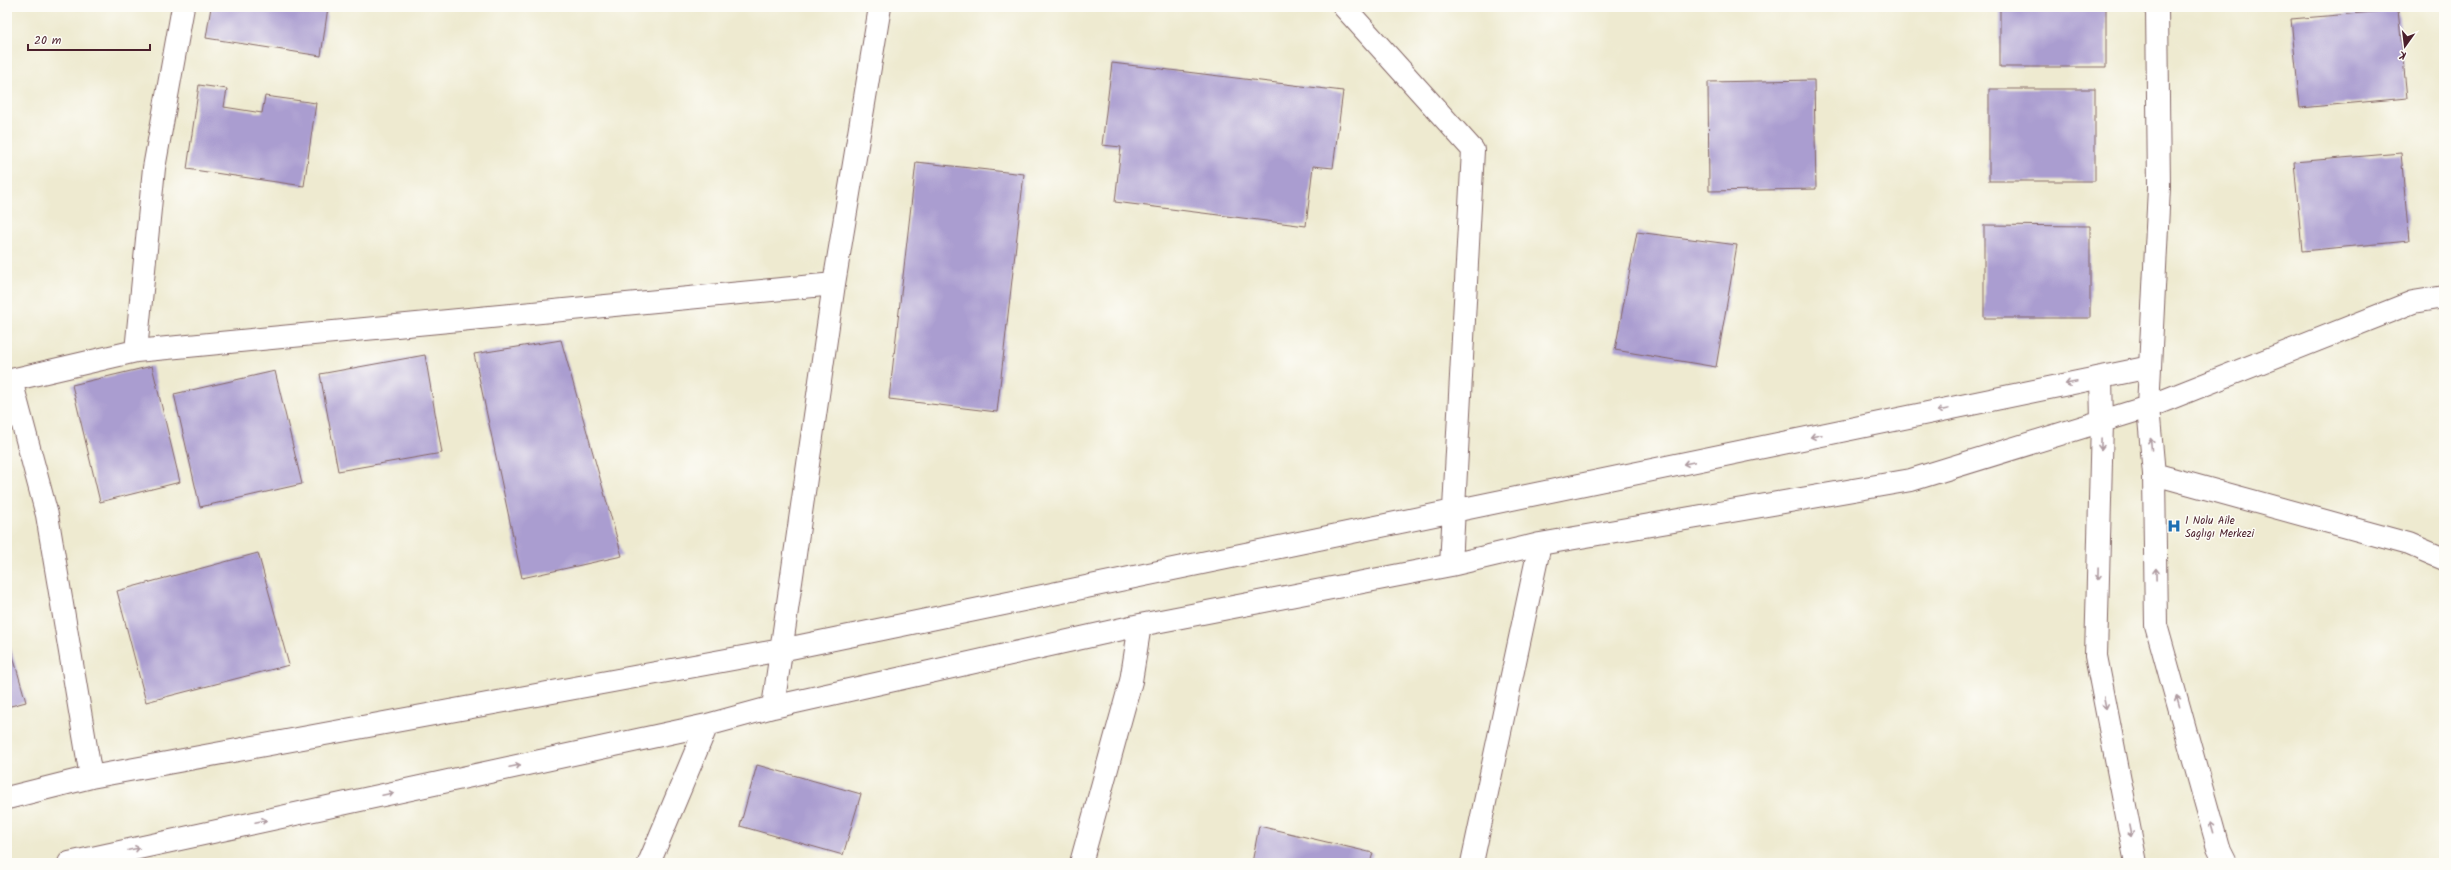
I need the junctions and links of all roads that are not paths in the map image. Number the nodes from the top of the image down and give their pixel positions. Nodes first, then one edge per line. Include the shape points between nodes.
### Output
1 (183, 7) edge
2 (880, 7) edge
3 (1344, 7) edge
4 (2157, 7) edge
5 (834, 284) junction
6 (2444, 297) edge
7 (136, 351) junction
8 (2150, 367) junction
9 (2101, 377) junction
10 (9, 380) edge
11 (2148, 407) junction
12 (2102, 422) junction
13 (2154, 474) junction
14 (1454, 512) junction
15 (1540, 544) junction
16 (2444, 559) edge
17 (1451, 565) junction
18 (1140, 626) junction
19 (781, 650) junction
20 (772, 707) junction
21 (707, 725) junction
22 (91, 777) junction
23 (7, 798) edge
24 (69, 863) edge
25 (649, 863) edge
26 (1082, 863) edge
27 (1472, 863) edge
28 (2136, 863) edge
29 (2226, 863) edge

1 - 7 street via 154,168
2 - 5 street
3 - 14 street via 1473,150
4 - 8 street via 2158,188
5 - 7 street
5 - 19 street
6 - 11 street via 2413,302
7 - 10 street
8 - 9 street
8 - 11 street
9 - 12 street
9 -> 14 street
10 - 22 street via 47,515
11 - 12 street
13 -> 11 street
12 - 15 street via 1911,480
12 -> 28 street via 2096,656
13 - 16 street via 2409,544
29 -> 13 street via 2218,848 2156,625
14 - 17 street
14 - 19 street
15 - 17 street
15 - 27 street
17 - 18 street
18 - 20 street
18 - 26 street via 1131,681
19 - 20 street
19 - 22 street
20 - 21 street
24 -> 21 street
21 - 25 street
22 - 23 street

